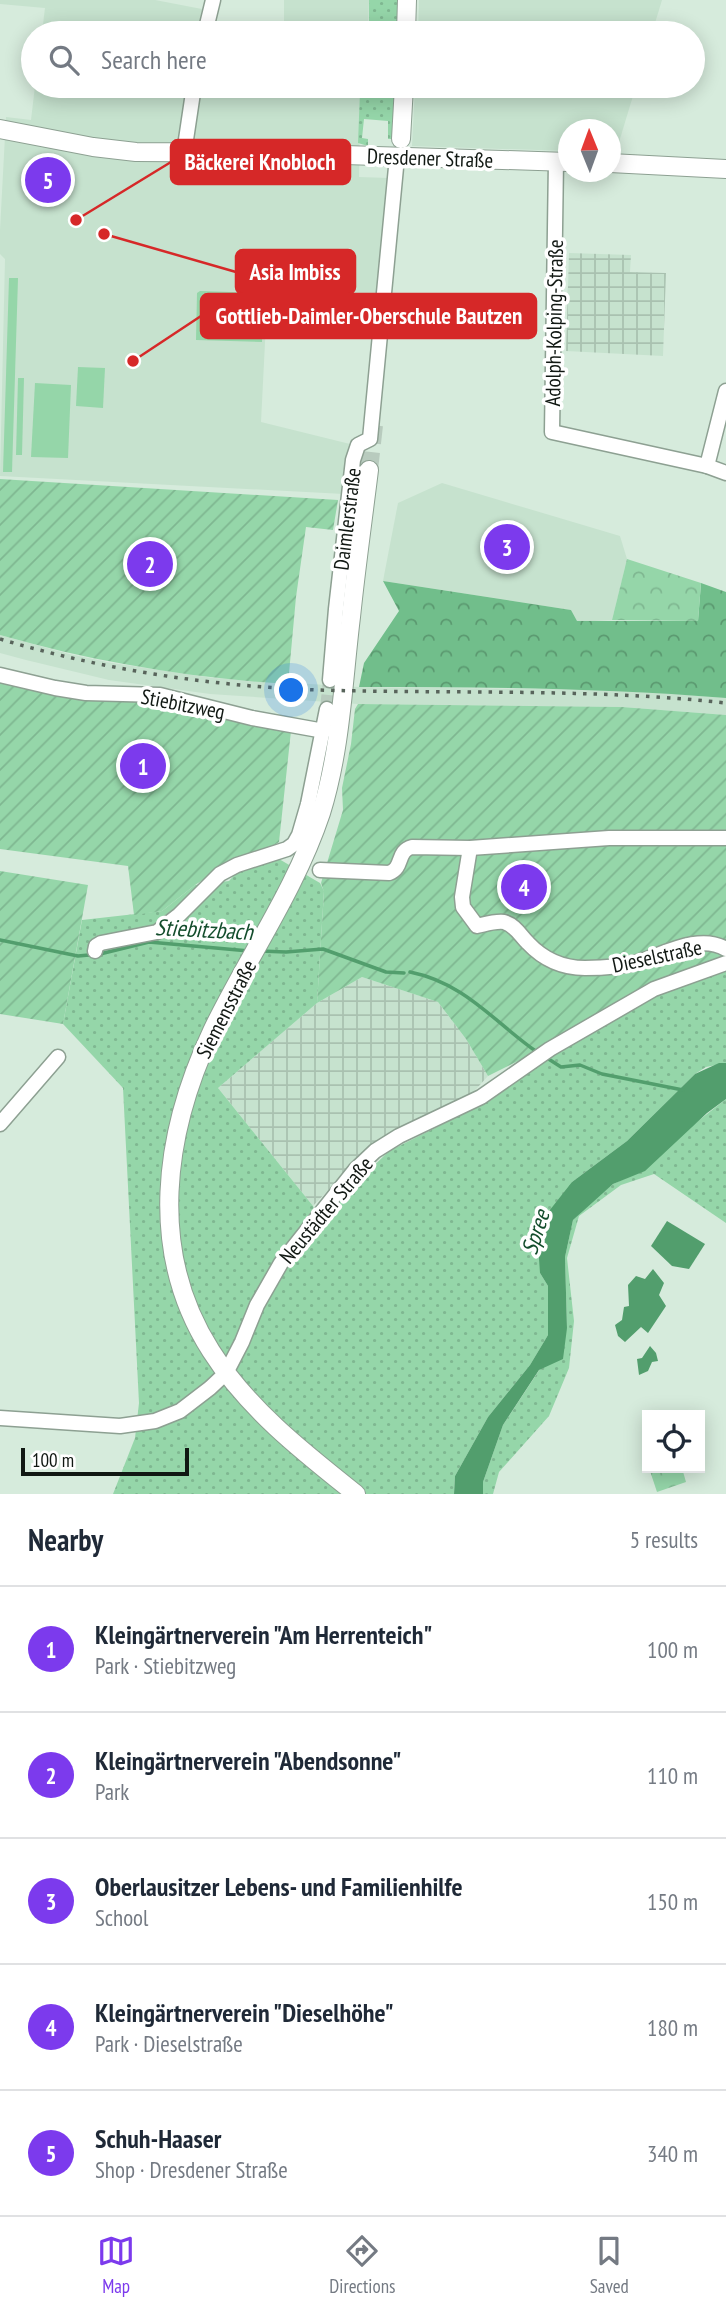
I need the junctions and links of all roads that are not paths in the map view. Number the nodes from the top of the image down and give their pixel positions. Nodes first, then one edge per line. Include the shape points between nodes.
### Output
1 (213, 0) edge
2 (407, 0) edge
3 (208, 21) edge
4 (406, 21) edge
5 (192, 98) edge
6 (403, 98) edge
7 (0, 129) edge
8 (401, 139) dead end
9 (184, 153) junction
10 (397, 157) junction
11 (558, 161) edge
12 (621, 164) edge
13 (726, 169) edge
14 (561, 182) edge
15 (726, 391) edge
16 (708, 466) junction
17 (369, 470) tunnel mouth
18 (726, 473) edge
19 (0, 675) edge
20 (330, 680) tunnel mouth
21 (327, 709) tunnel mouth
22 (324, 732) junction
23 (726, 838) edge
24 (470, 848) junction
25 (320, 870) dead end
26 (726, 949) edge
27 (94, 951) dead end
28 (726, 963) edge
29 (58, 1056) dead end
30 (2, 1118) edge
31 (226, 1373) junction
32 (0, 1418) edge
33 (356, 1494) edge

1 - 3 street
2 - 4 main road
5 - 9 street
6 - 8 main road
7 - 9 main road, Dresdener Straße via 93,147
9 - 10 main road, Dresdener Straße
10 - 11 main road, Dresdener Straße
10 - 20 street, Daimlerstraße via 370,439 358,445 354,460
12 - 13 main road
14 - 16 street, Adolph-Kolping-Straße via 552,432
15 - 16 street
16 - 18 street, Adolph-Kolping-Straße
17 - 31 main road, Siemensstraße via 341,709 321,810 308,849 212,1031 188,1088 169,1176 170,1228 183,1291 204,1339
19 - 22 street, Stiebitzweg via 86,693 160,695
21 - 22 street
22 - 27 street via 294,844 220,874 157,932 102,943
23 - 24 street via 609,838
24 - 25 street via 405,849 399,866 389,873
24 - 26 street, Dieselstraße via 462,897 465,912 477,926 506,923 540,955 556,963 608,967 691,945
28 - 31 street, Neustädter Straße via 654,989 481,1097 398,1136 364,1161 281,1263
29 - 30 street
31 - 32 street, Neustädter Straße via 180,1411 155,1421 120,1426
31 - 33 main road, Siemensstraße via 286,1437

